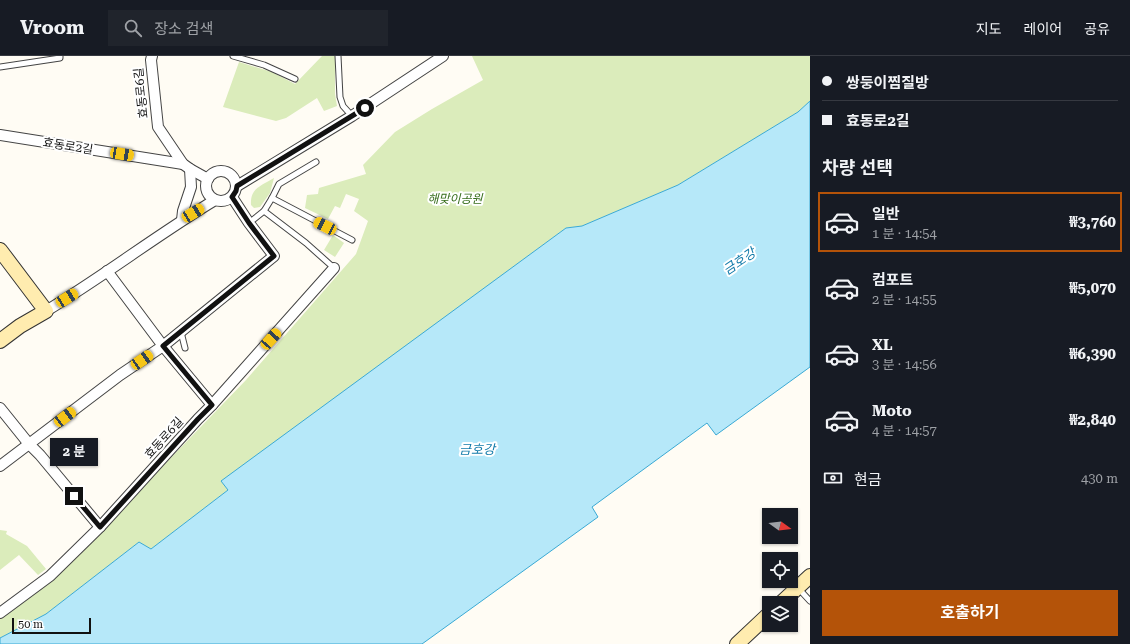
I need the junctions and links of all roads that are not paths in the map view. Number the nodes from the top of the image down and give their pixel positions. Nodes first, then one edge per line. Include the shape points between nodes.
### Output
1 (60, 56) edge
2 (152, 56) edge
3 (233, 56) edge
4 (338, 56) edge
5 (443, 56) edge
6 (0, 67) edge
7 (296, 79) dead end
8 (352, 116) junction
9 (0, 135) edge
10 (316, 162) dead end
11 (187, 166) junction
12 (208, 179) junction
13 (237, 186) junction
14 (232, 197) junction
15 (272, 198) junction
16 (215, 200) junction
17 (264, 211) junction
18 (182, 220) junction
19 (249, 223) junction
20 (352, 240) dead end
21 (0, 250) edge
22 (334, 268) joint
23 (107, 271) junction
24 (46, 311) junction
25 (181, 332) junction
26 (0, 341) edge
27 (163, 346) junction
28 (186, 348) dead end
29 (212, 405) junction
30 (0, 408) edge
31 (29, 444) junction
32 (0, 466) edge
33 (100, 527) junction
34 (810, 576) edge
35 (798, 586) edge
36 (796, 588) edge
37 (798, 588) edge
38 (788, 596) edge
39 (810, 601) edge
40 (0, 613) edge
41 (762, 621) edge
42 (738, 644) edge

1 - 6 lane
2 - 11 street, 효동로6길 via 158,127
3 - 7 lane via 264,65
4 - 8 lane via 340,97 343,106
5 - 8 street
8 - 13 street
9 - 11 street, 효동로2길
10 - 15 lane via 279,184
11 - 12 street, 효동로6길
11 - 18 street via 191,187
12 - 13 street via 215,172 225,171 234,177
12 - 16 street via 206,188
13 - 14 street
14 - 16 street via 220,202
14 - 19 street
15 - 17 lane
15 - 20 lane
16 - 18 street
17 - 19 lane
17 - 22 lane
18 - 23 street
19 - 25 street via 274,256
21 - 24 street
22 - 29 street, 효동로6길
23 - 24 street
23 - 27 street
24 - 26 street
25 - 27 street
25 - 28 lane
27 - 29 street
27 - 31 street
29 - 33 street, 효동로6길
30 - 31 street
31 - 32 street
31 - 33 street
33 - 40 street, 효동로6길 via 50,576
34 - 35 street
36 - 38 street
37 - 39 lane
41 - 42 street

